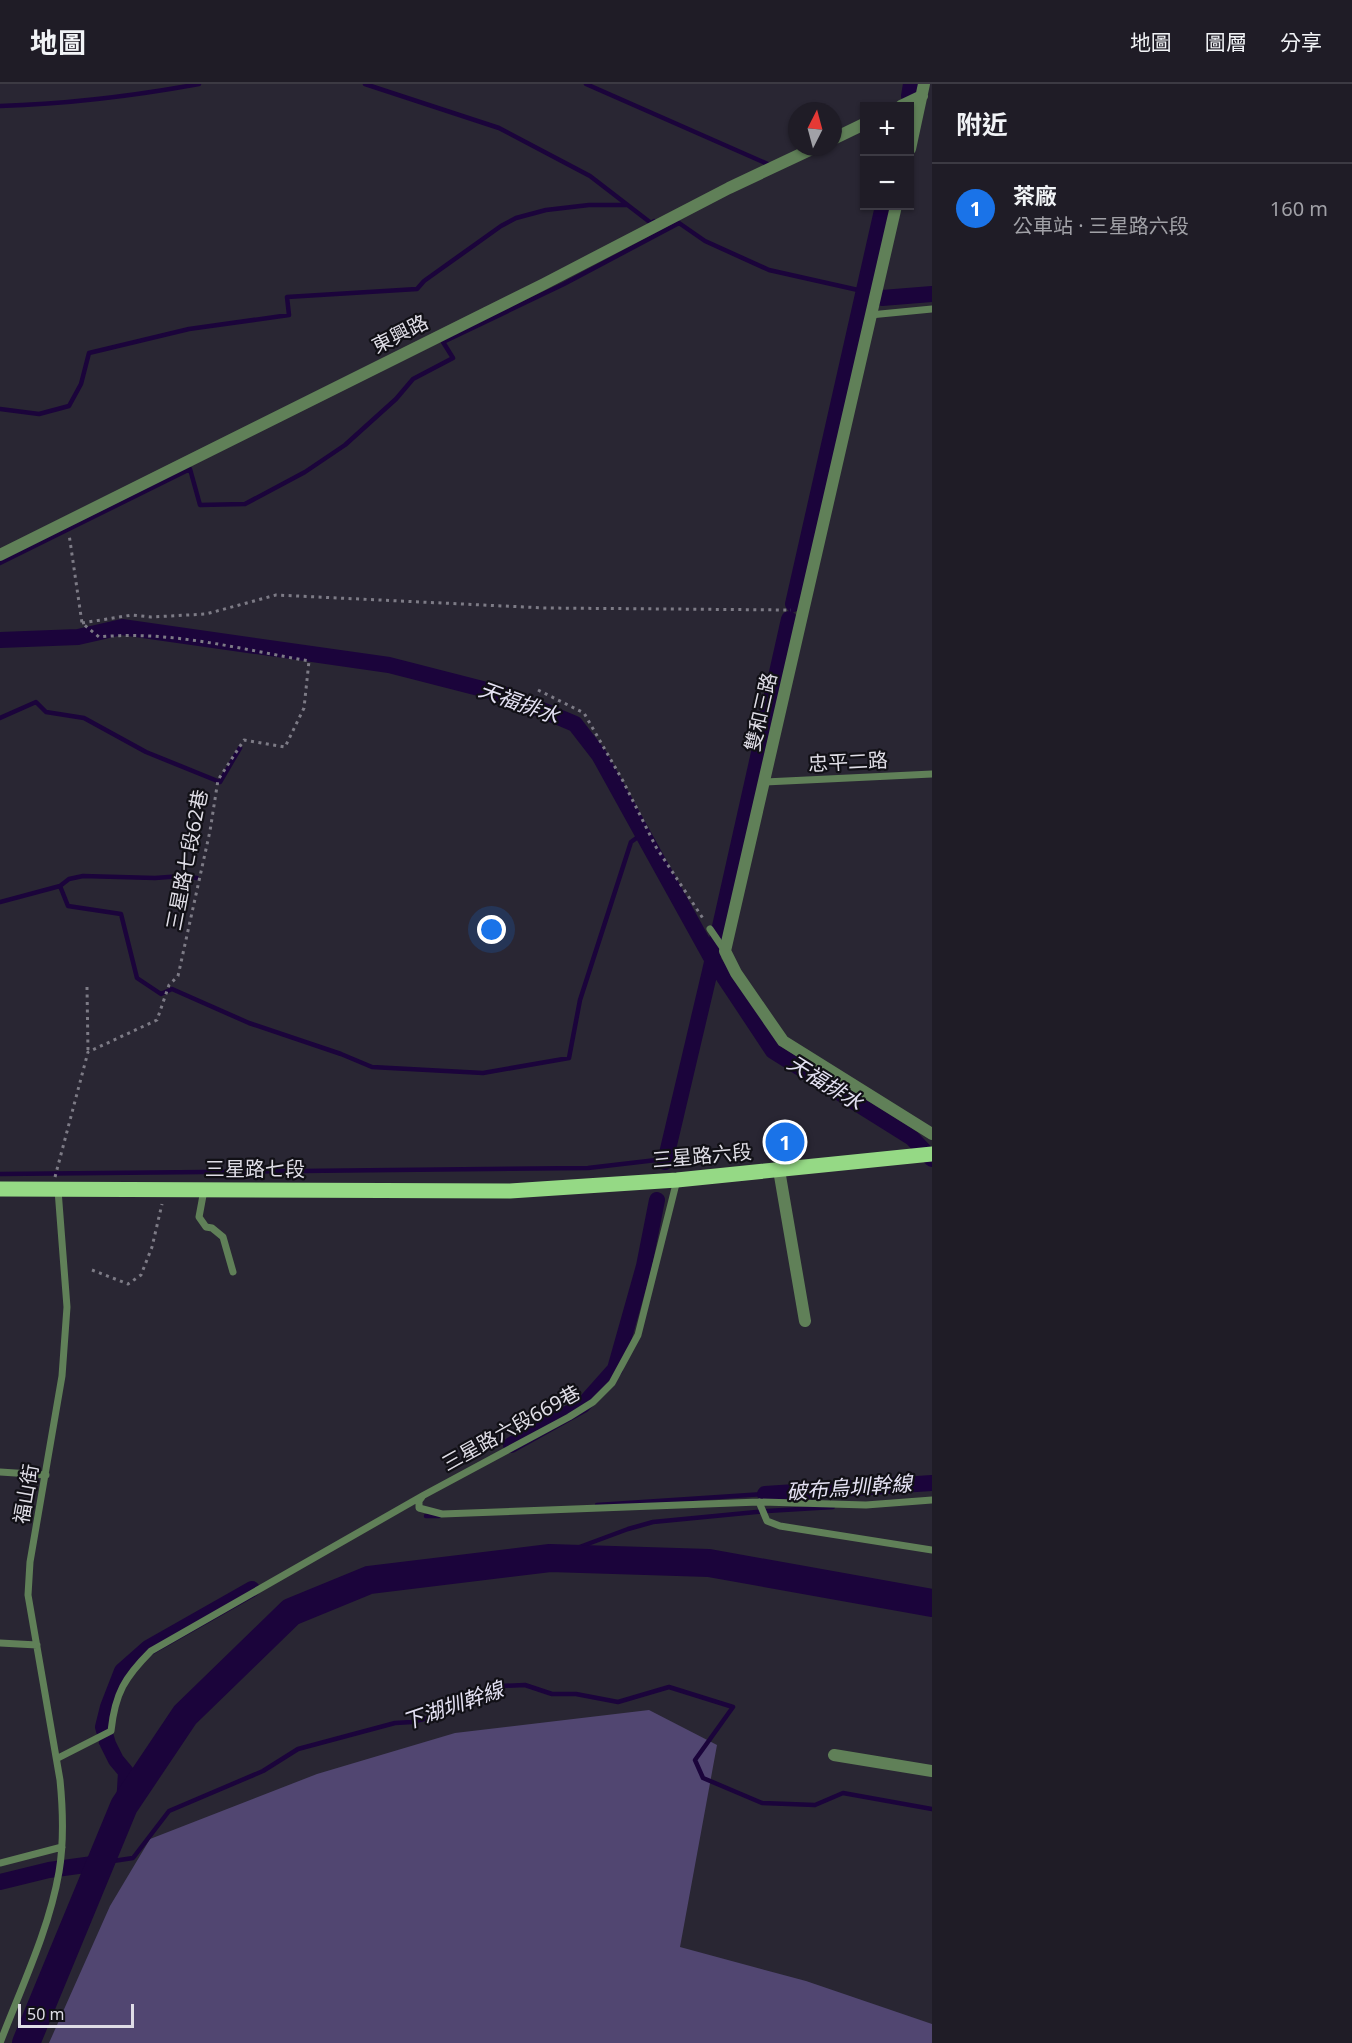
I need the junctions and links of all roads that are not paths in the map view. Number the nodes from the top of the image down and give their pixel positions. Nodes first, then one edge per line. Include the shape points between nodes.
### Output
1 (923, 90) edge
2 (908, 102) edge
3 (860, 126) edge
4 (914, 128) edge
5 (842, 135) edge
6 (797, 156) edge
7 (895, 210) edge
8 (932, 309) edge
9 (870, 315) junction
10 (0, 555) edge
11 (932, 774) edge
12 (765, 782) junction
13 (710, 929) road end
14 (722, 946) junction
15 (932, 1134) edge
16 (932, 1154) edge
17 (779, 1170) junction
18 (665, 1181) junction
19 (0, 1189) edge
20 (55, 1190) junction
21 (204, 1190) junction
22 (510, 1191) joint
23 (233, 1272) dead end
24 (806, 1321) dead end
25 (0, 1472) edge
26 (46, 1474) junction
27 (424, 1495) junction
28 (932, 1500) edge
29 (759, 1502) junction
30 (932, 1550) edge
31 (0, 1643) edge
32 (38, 1645) junction
33 (834, 1755) dead end
34 (58, 1758) junction
35 (932, 1771) edge
36 (62, 1847) junction
37 (0, 1863) edge
38 (0, 2043) edge

1 - 2 street
1 - 4 street
3 - 5 street
6 - 10 street, 東興路
7 - 9 street, 雙和三路
8 - 9 lane
9 - 12 street, 雙和三路
11 - 12 lane, 忠平二路
12 - 14 street, 雙和三路
13 - 14 lane
14 - 15 street via 736,974 783,1041
16 - 17 main road, 三星路六段
17 - 18 main road, 三星路六段
17 - 24 street
18 - 22 main road, 三星路六段
18 - 27 lane, 三星路六段669巷 via 638,1335 612,1383 593,1402 569,1417
19 - 20 main road, 三星路七段
20 - 21 main road, 三星路七段
20 - 26 lane, 福山街 via 67,1307 62,1376
21 - 22 main road, 三星路七段
21 - 23 lane via 199,1217 206,1227 223,1237
25 - 26 lane
26 - 32 lane, 福山街 via 28,1595
27 - 29 lane via 418,1508 442,1514
27 - 34 lane, 三星路六段669巷 via 151,1652 126,1678 112,1715 111,1731
28 - 29 lane via 866,1505
29 - 30 lane via 767,1521 780,1526
31 - 32 lane
32 - 34 lane, 福山街
33 - 35 street
34 - 36 lane, 福山街
36 - 37 lane
36 - 38 lane, 福山街 via 59,1875 43,1931

